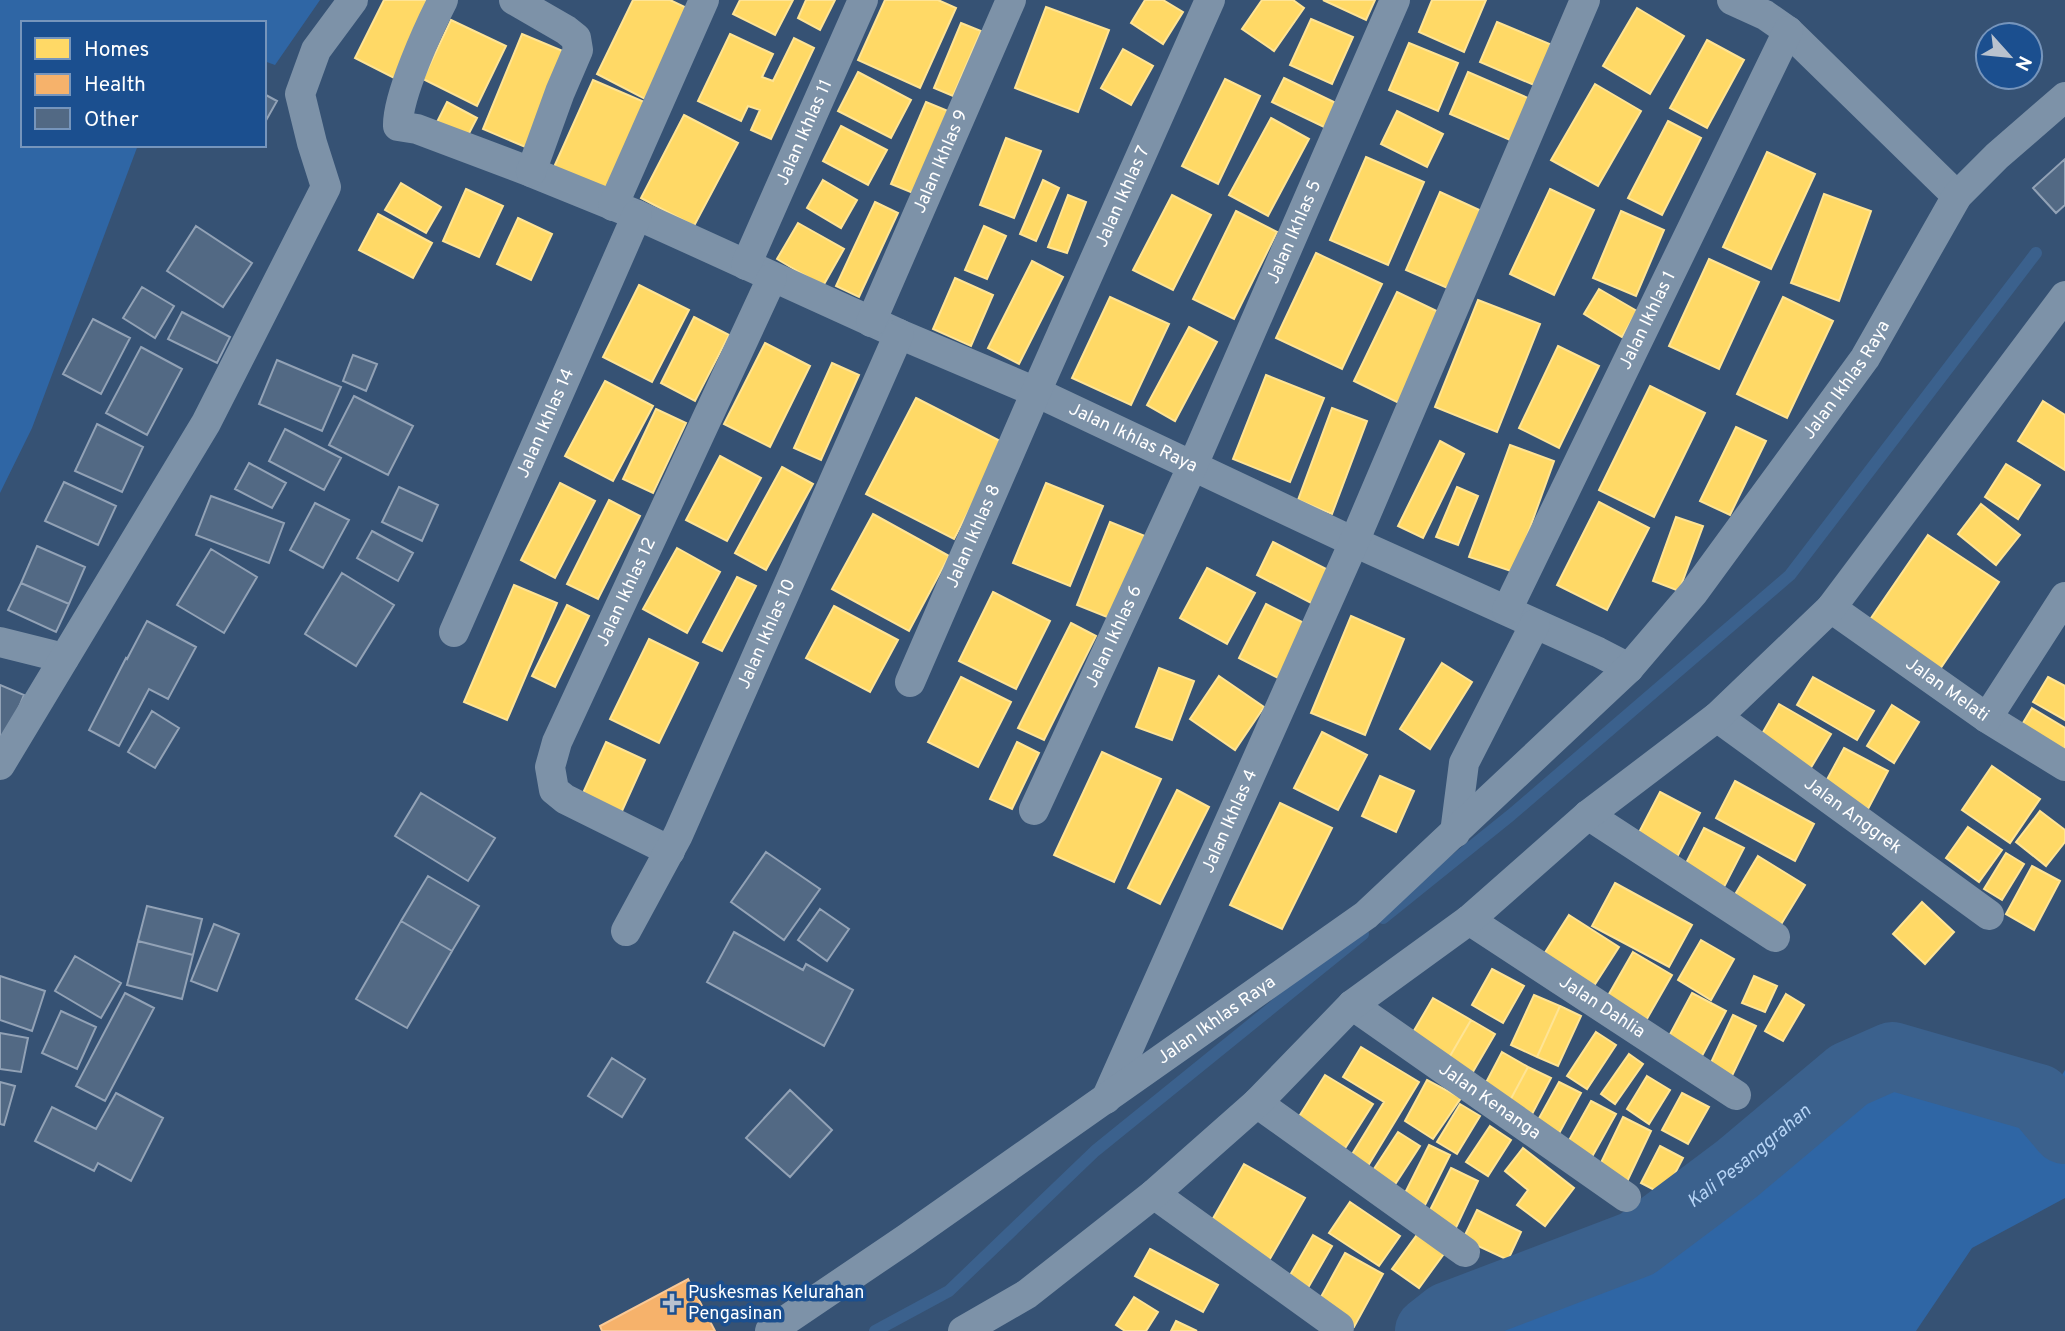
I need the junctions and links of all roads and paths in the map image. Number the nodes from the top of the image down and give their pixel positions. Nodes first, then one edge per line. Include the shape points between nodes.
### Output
1 (353, 0) edge
2 (443, 0) edge
3 (514, 0) edge
4 (704, 0) edge
5 (863, 0) edge
6 (1011, 0) edge
7 (1210, 0) edge
8 (1395, 0) edge
9 (1585, 0) edge
10 (1732, 0) edge
11 (1787, 31) junction
12 (2065, 97) edge
13 (531, 172) junction
14 (1957, 196) junction
15 (625, 210) junction
16 (759, 272) junction
17 (2065, 296) edge
18 (872, 322) junction
19 (899, 334) junction
20 (1036, 392) junction
21 (1193, 465) junction
22 (1354, 542) junction
23 (2065, 597) edge
24 (1831, 608) junction
25 (1507, 610) junction
26 (1535, 624) junction
27 (454, 632) dead end
28 (0, 642) edge
29 (64, 658) junction
30 (1629, 667) junction
31 (910, 681) dead end
32 (1717, 717) junction
33 (1987, 718) junction
34 (0, 765) edge
35 (2065, 766) edge
36 (1034, 810) dead end
37 (1588, 815) junction
38 (1455, 833) junction
39 (670, 851) junction
40 (1989, 915) dead end
41 (1469, 920) junction
42 (626, 931) dead end
43 (1775, 937) dead end
44 (1352, 1005) junction
45 (1736, 1095) dead end
46 (1106, 1099) junction
47 (1257, 1103) junction
48 (1154, 1194) junction
49 (1626, 1196) dead end
50 (1465, 1252) dead end
51 (1339, 1327) dead end
52 (770, 1331) edge
53 (963, 1331) edge

1 - 29 street via 316,50 300,94 326,187 206,423
2 - 13 street, Jalan Ikhlas Raya via 403,95 398,126
3 - 13 street via 566,30 576,38 578,50
4 - 15 street, Jalan Ikhlas 14
5 - 16 street, Jalan Ikhlas 11
6 - 18 street, Jalan Ikhlas 9
7 - 20 street, Jalan Ikhlas 7
8 - 21 street, Jalan Ikhlas 5
9 - 22 street, Jalan Ikhlas 4
10 - 11 street
11 - 14 street
11 - 25 street, Jalan Ikhlas 1
12 - 14 street, Jalan Ikhlas Raya
13 - 15 street, Jalan Ikhlas Raya
14 - 30 street, Jalan Ikhlas Raya via 1865,358 1694,592
15 - 16 street, Jalan Ikhlas Raya
15 - 27 street, Jalan Ikhlas 14
16 - 18 street, Jalan Ikhlas Raya
16 - 39 street, Jalan Ikhlas 12 via 550,767 554,790 565,799
17 - 24 street
18 - 19 street, Jalan Ikhlas Raya
19 - 20 street, Jalan Ikhlas Raya
19 - 39 street, Jalan Ikhlas 10
20 - 21 street, Jalan Ikhlas Raya
20 - 31 street, Jalan Ikhlas 8
21 - 22 street, Jalan Ikhlas Raya
21 - 36 street, Jalan Ikhlas 6
22 - 25 street, Jalan Ikhlas Raya
22 - 46 street, Jalan Ikhlas 4
23 - 33 street
24 - 32 street
24 - 33 street, Jalan Melati
25 - 26 street, Jalan Ikhlas Raya
26 - 30 street, Jalan Ikhlas Raya
26 - 38 street via 1464,763
28 - 29 street
29 - 34 street
30 - 38 street, Jalan Ikhlas Raya
32 - 37 street
32 - 40 street, Jalan Anggrek
33 - 35 street, Jalan Melati
37 - 41 street
37 - 43 street
38 - 46 street, Jalan Ikhlas Raya via 1366,915
39 - 42 street, Jalan Ikhlas 10
41 - 44 street
41 - 45 street, Jalan Dahlia
44 - 47 street
44 - 49 street, Jalan Kenanga
46 - 52 street, Jalan Ikhlas Raya
47 - 48 street
47 - 50 street
48 - 51 street
48 - 53 street via 1027,1294

